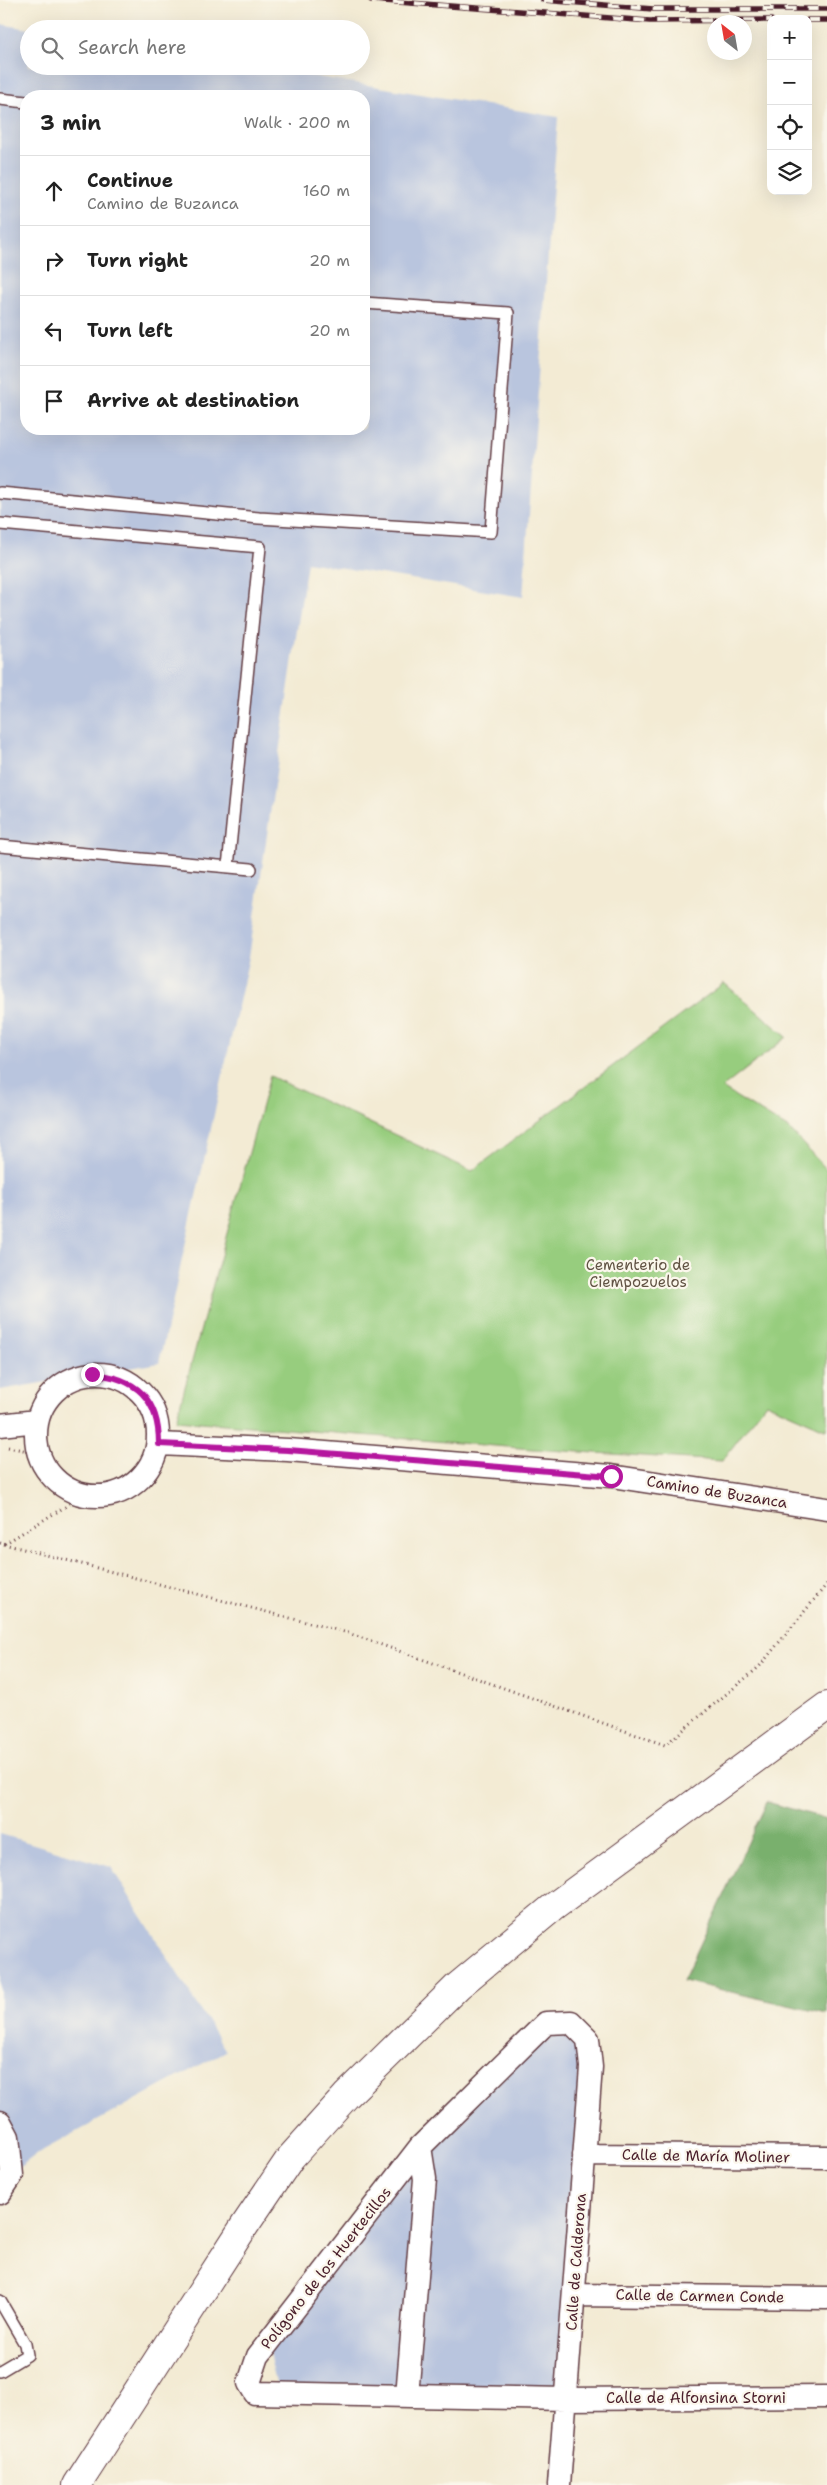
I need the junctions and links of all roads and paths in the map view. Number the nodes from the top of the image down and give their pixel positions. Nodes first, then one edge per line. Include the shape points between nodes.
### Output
1 (0, 99) edge
2 (20, 101) edge
3 (370, 303) edge
4 (0, 493) edge
5 (0, 524) edge
6 (0, 846) edge
7 (228, 867) junction
8 (251, 869) dead end
9 (0, 1426) edge
10 (37, 1438) junction
11 (159, 1444) junction
12 (0, 1446) edge
13 (83, 1496) junction
14 (827, 1509) edge
15 (2, 1544) edge
16 (827, 1584) edge
17 (827, 1706) edge
18 (588, 2039) joint
19 (0, 2122) edge
20 (420, 2147) junction
21 (584, 2155) junction
22 (827, 2157) edge
23 (0, 2193) edge
24 (574, 2295) junction
25 (827, 2298) edge
26 (2, 2307) edge
27 (163, 2350) junction
28 (0, 2371) edge
29 (407, 2396) junction
30 (827, 2397) edge
31 (566, 2399) junction
32 (60, 2485) edge
33 (77, 2485) edge
34 (559, 2485) edge

1 - 2 lane
3 - 4 lane via 508,313 491,532 266,519
5 - 7 lane via 260,547
6 - 7 lane
7 - 8 lane
9 - 10 street
10 - 11 street via 46,1401 66,1382 92,1374 113,1375 136,1386 151,1404 159,1425
10 - 12 path via 17,1447
10 - 13 street via 44,1468 54,1481
11 - 13 street via 153,1463 130,1489 104,1498
11 - 14 street, Camino de Buzanca via 288,1450 611,1476
13 - 15 path
15 - 16 path via 348,1633 666,1745 759,1667
17 - 27 main road via 552,1908 458,1986 346,2096 292,2157
18 - 20 street, Polígono de los Huertecillos via 572,2022 546,2022
18 - 21 street, Calle de Calderona via 591,2067
19 - 23 street via 8,2136 12,2175
20 - 29 street via 425,2178
20 - 29 street, Polígono de los Huertecillos via 258,2356 249,2383 255,2394
21 - 22 street, Calle de María Moliner
21 - 24 street, Calle de Calderona
24 - 25 street, Calle de Carmen Conde
24 - 31 street, Calle de Calderona
26 - 28 lane via 25,2344 27,2355
27 - 32 main road
27 - 33 main road
29 - 31 street, Polígono de los Huertecillos
30 - 31 street, Calle de Alfonsina Storni
31 - 34 street, Calle de Calderona

